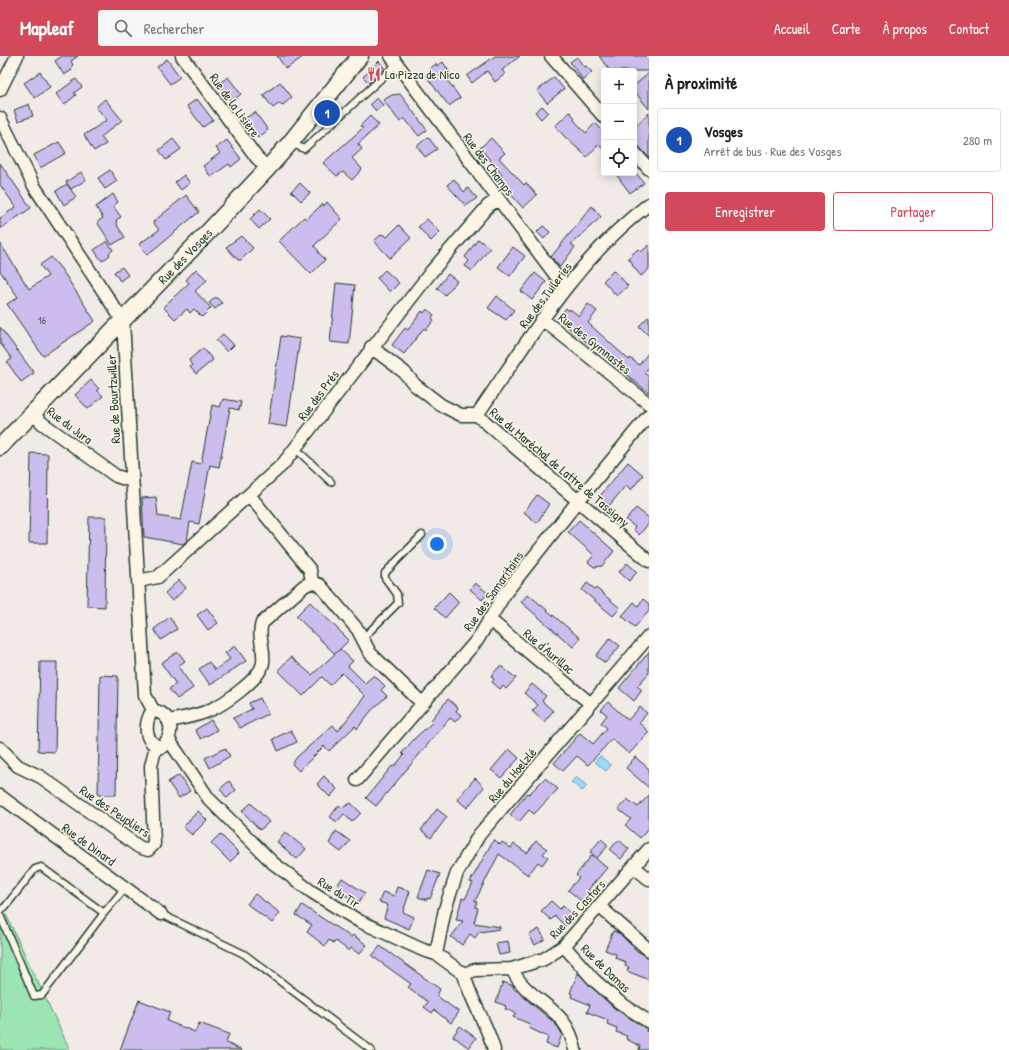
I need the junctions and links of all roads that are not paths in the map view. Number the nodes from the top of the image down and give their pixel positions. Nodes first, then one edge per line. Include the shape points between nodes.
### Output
1 (17, 56) edge
2 (182, 56) edge
3 (360, 56) edge
4 (551, 56) edge
5 (394, 60) edge
6 (0, 90) edge
7 (601, 114) edge
8 (0, 118) edge
9 (290, 143) junction
10 (637, 155) edge
11 (268, 168) junction
12 (649, 169) edge
13 (498, 199) junction
14 (649, 204) edge
15 (567, 287) junction
16 (542, 319) junction
17 (123, 321) junction
18 (371, 347) junction
19 (649, 404) edge
20 (32, 414) junction
21 (477, 415) junction
22 (649, 415) edge
23 (0, 447) edge
24 (296, 448) junction
25 (132, 481) junction
26 (331, 482) dead end
27 (250, 496) junction
28 (578, 501) junction
29 (422, 535) dead end
30 (647, 554) edge
31 (138, 581) junction
32 (312, 582) junction
33 (489, 619) junction
34 (649, 636) edge
35 (362, 638) junction
36 (422, 703) junction
37 (591, 704) junction
38 (154, 710) junction
39 (169, 721) junction
40 (169, 740) junction
41 (156, 746) junction
42 (0, 748) edge
43 (357, 780) dead end
44 (0, 796) edge
45 (649, 850) edge
46 (634, 867) junction
47 (649, 879) edge
48 (125, 888) junction
49 (600, 907) junction
50 (0, 910) edge
51 (104, 913) junction
52 (160, 914) joint
53 (0, 915) edge
54 (564, 946) junction
55 (649, 950) edge
56 (436, 954) junction
57 (512, 969) junction
58 (464, 974) junction
59 (649, 1022) edge
60 (371, 1050) edge
61 (494, 1050) edge
62 (575, 1050) edge

1 - 6 street
2 - 11 street, Rue de la Lisière via 257,158
3 - 9 main road, Rue des Vosges
4 - 7 street
5 - 9 lane via 304,149
5 - 13 street, Rue des Champs
8 - 17 street via 34,186
9 - 11 main road, Rue des Vosges
10 - 12 street
11 - 17 main road, Rue des Vosges
13 - 15 street, Rue des Champs
13 - 18 street, Rue des Prés via 488,206 431,272
14 - 15 street, Rue des Tuileries via 600,248
15 - 16 street, Rue des Tuileries
16 - 19 street, Rue des Gymnastes
16 - 21 street, Rue des Tuileries
17 - 20 main road, Rue des Vosges
17 - 25 street, Rue de Bourtzwiller
18 - 21 street, Rue du Maréchal de Lattre de Tassigny via 441,404 461,415
18 - 24 street, Rue des Prés
20 - 23 main road, Rue des Vosges
20 - 25 street, Rue du Jura via 116,476
21 - 28 street, Rue du Maréchal de Lattre de Tassigny
22 - 28 street, Rue des Samaritains
24 - 26 lane
24 - 27 street, Rue des Prés
25 - 31 street, Rue de Bourtzwiller
27 - 31 street, Rue des Prés via 158,577
27 - 32 street via 310,570
28 - 30 street, Rue du Maréchal de Lattre de Tassigny
28 - 33 street, Rue des Samaritains via 506,592
29 - 35 lane via 385,573 384,578 397,594 398,603
31 - 38 street, Rue de Bourtzwiller via 145,695
32 - 35 street via 320,585
32 - 39 street via 262,623 259,631 263,662 258,673 226,701 209,711
33 - 36 street, Rue des Samaritains via 478,639
33 - 37 street, Rue d'Aurillac
34 - 37 street, Rue du Hoelzlé
35 - 36 street via 370,653
36 - 43 street, Rue des Samaritains
37 - 56 street, Rue du Hoelzlé via 480,835 457,873 445,909
38 - 39 street via 162,713
38 - 41 street via 148,716 146,729 148,739
39 - 40 street
40 - 41 street via 162,747
40 - 56 street, Rue du Tir via 209,799 273,863 358,921
41 - 42 street, Rue des Peupliers via 151,766 154,844 148,850 139,847 41,777 18,766
44 - 48 street, Rue de Dinard
45 - 46 street, Rue des Castors
46 - 47 street
46 - 49 street, Rue des Castors
48 - 51 lane
48 - 52 street, Rue de Dinard
49 - 54 street, Rue des Castors
49 - 55 street
50 - 51 lane via 35,869 41,868
51 - 53 lane via 42,995 34,996
52 - 60 lane via 244,954
54 - 57 street, Rue des Castors via 544,959
54 - 59 street, Rue de Damas via 594,980 619,1002
56 - 58 street, Rue du Tir
57 - 58 street, Rue des Castors via 475,970
57 - 62 street via 517,979 567,1025 573,1036
58 - 61 street

